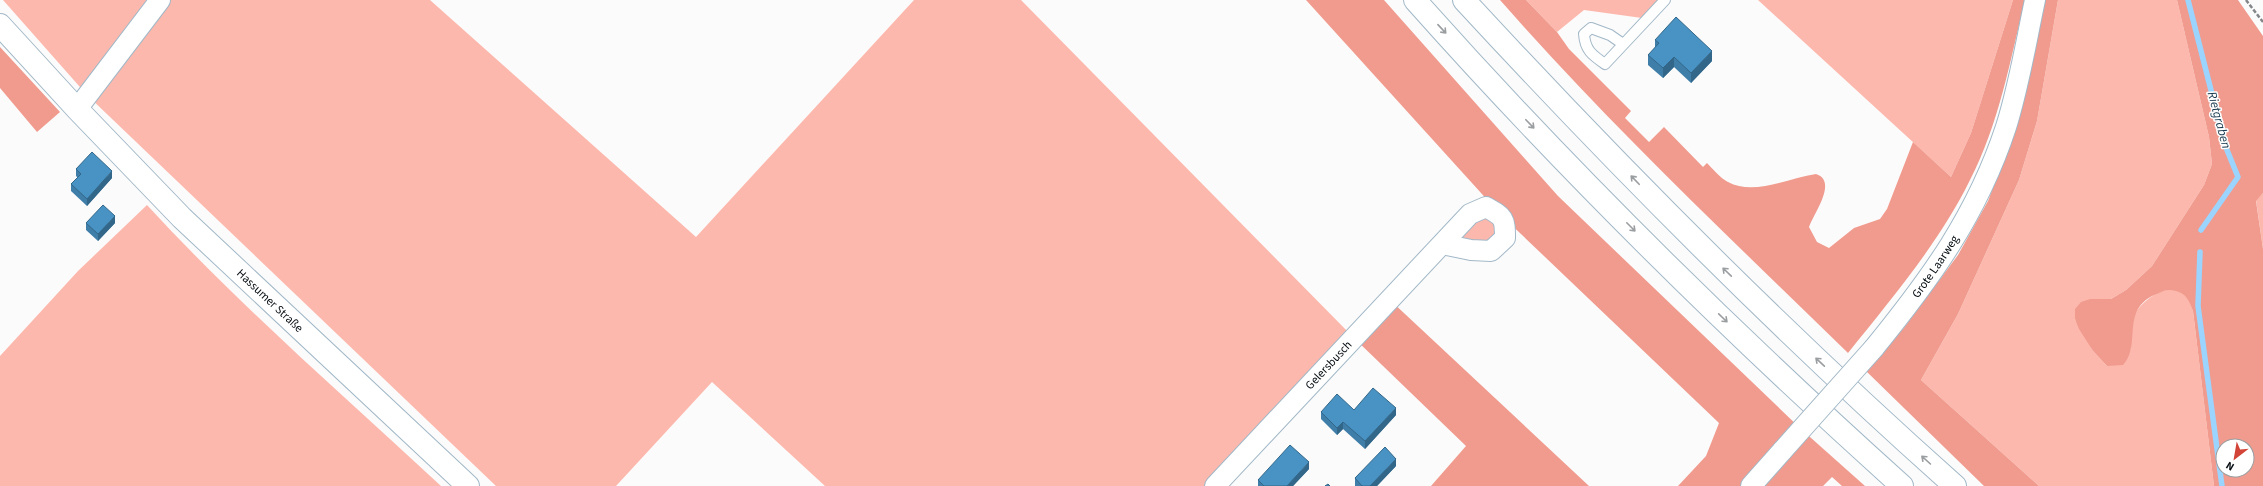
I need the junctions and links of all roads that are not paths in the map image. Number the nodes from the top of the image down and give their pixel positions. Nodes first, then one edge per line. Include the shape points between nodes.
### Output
1 (160, 0) edge
2 (1415, 0) edge
3 (1464, 0) edge
4 (1665, 0) edge
5 (2035, 0) edge
6 (0, 25) edge
7 (1623, 44) dead end
8 (77, 109) junction
9 (1442, 244) dead end
10 (468, 486) edge
11 (1215, 486) edge
12 (1751, 486) edge
13 (1902, 486) edge
14 (1955, 486) edge

1 - 8 street
2 -> 13 main road via 1601,198 1768,362
14 -> 3 main road via 1799,342 1657,204 1553,97
4 - 7 lane
5 - 12 street, Grote Laarweg, bridge via 2006,128 1963,225 1942,260 1874,348
6 - 8 main road, Hassumer Straße
8 - 10 main road, Hassumer Straße via 182,218
9 - 11 street, Gelersbusch

